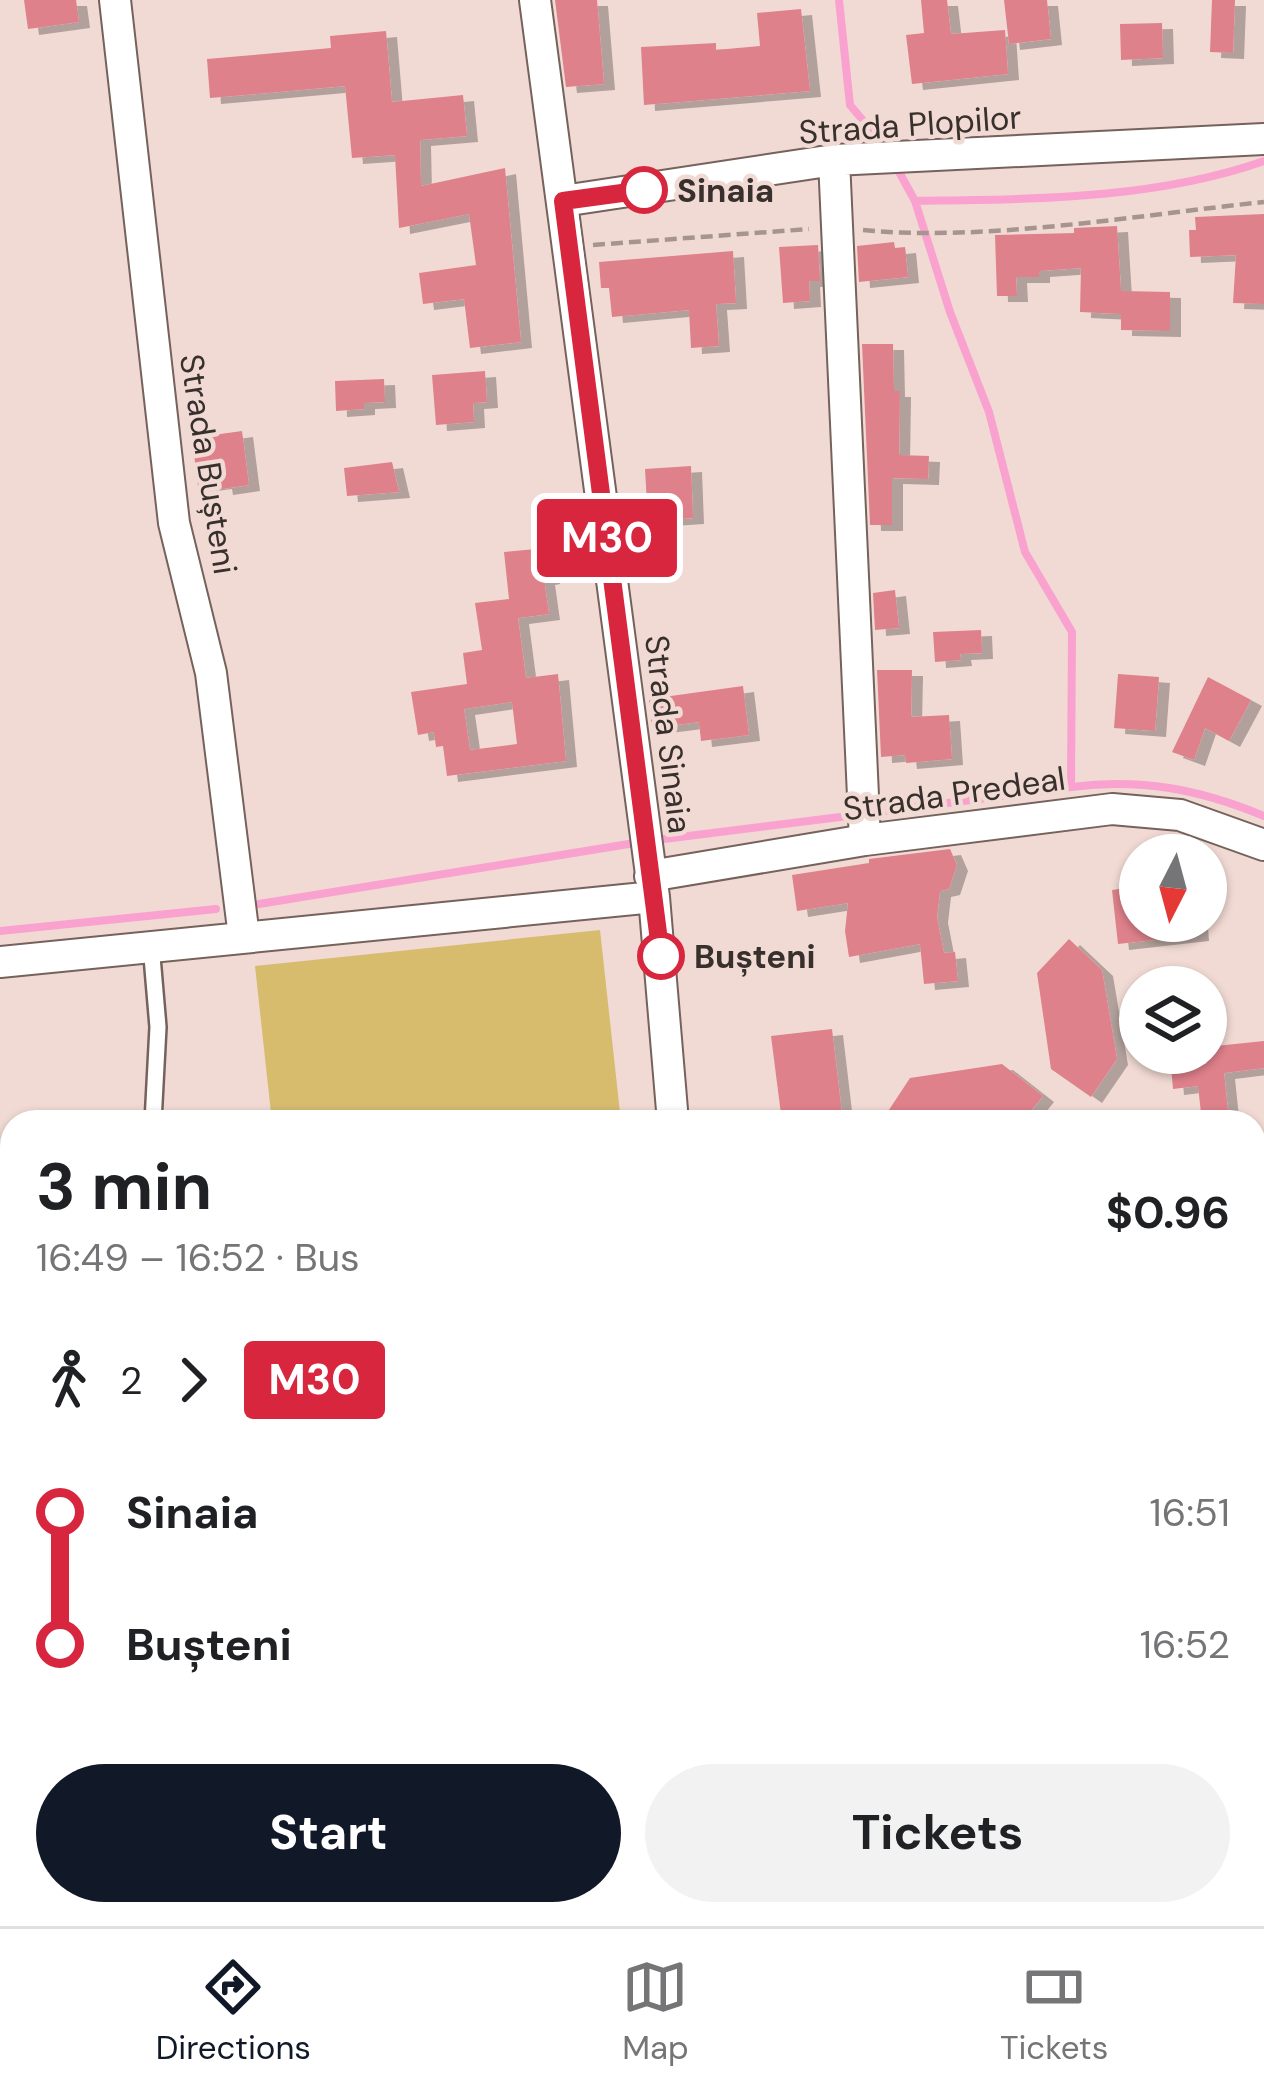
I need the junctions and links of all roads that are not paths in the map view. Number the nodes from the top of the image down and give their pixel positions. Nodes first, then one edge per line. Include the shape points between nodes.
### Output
1 (115, 0) edge
2 (535, 0) edge
3 (1264, 139) edge
4 (834, 160) junction
5 (563, 201) junction
6 (865, 836) junction
7 (1264, 845) edge
8 (651, 876) junction
9 (244, 938) junction
10 (151, 945) junction
11 (0, 962) edge
12 (155, 1110) edge
13 (672, 1110) edge

1 - 9 street, Strada Bușteni via 174,523 211,673
2 - 5 street, Strada Sinaia
3 - 4 street, Strada Plopilor
4 - 5 street, Strada Plopilor
4 - 6 street
5 - 8 street, Strada Sinaia
6 - 7 street, Strada Predeal via 1126,809 1180,815
6 - 8 street, Strada Predeal
8 - 9 street, Strada Predeal
8 - 13 street, Strada Sinaia
9 - 10 street, Strada Predeal
10 - 11 street, Strada Predeal
10 - 12 lane

